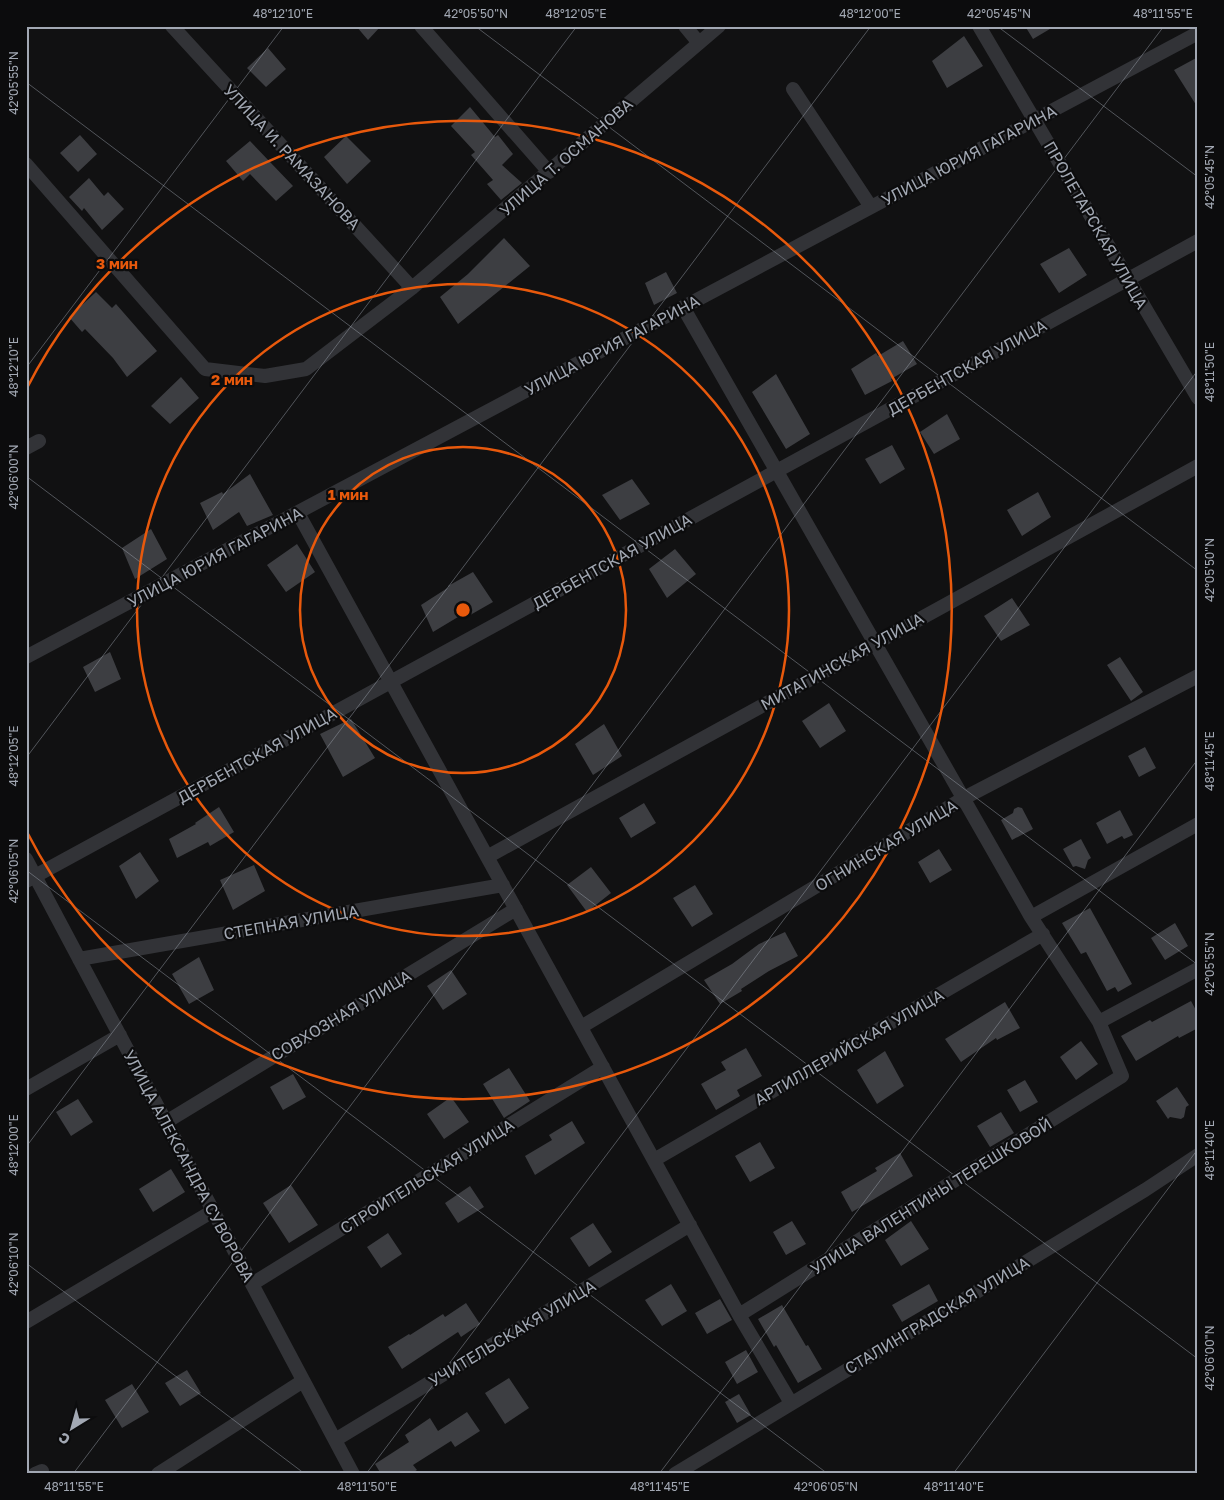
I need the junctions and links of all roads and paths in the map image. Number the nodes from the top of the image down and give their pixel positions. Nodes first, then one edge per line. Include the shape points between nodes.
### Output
1 (172, 26) edge
2 (421, 26) edge
3 (685, 26) edge
4 (719, 26) edge
5 (979, 26) edge
6 (1198, 33) edge
7 (700, 43) junction
8 (793, 89) dead end
9 (1034, 120) junction
10 (26, 164) edge
11 (549, 172) junction
12 (871, 207) junction
13 (1198, 241) edge
14 (1128, 279) junction
15 (412, 288) junction
16 (683, 307) junction
17 (1198, 398) edge
18 (39, 441) dead end
19 (26, 448) edge
20 (1198, 466) edge
21 (777, 471) junction
22 (298, 513) junction
23 (875, 643) junction
24 (26, 657) edge
25 (1198, 676) edge
26 (391, 682) junction
27 (964, 798) junction
28 (1198, 824) edge
29 (487, 857) junction
30 (26, 859) edge
31 (31, 878) edge
32 (503, 885) junction
33 (516, 910) junction
34 (1031, 916) junction
35 (1043, 934) junction
36 (80, 959) junction
37 (1198, 969) edge
38 (1099, 1022) junction
39 (581, 1027) junction
40 (120, 1035) junction
41 (603, 1068) junction
42 (26, 1089) edge
43 (166, 1122) junction
44 (1198, 1155) edge
45 (654, 1160) junction
46 (213, 1210) junction
47 (690, 1225) junction
48 (252, 1284) junction
49 (740, 1315) junction
50 (26, 1322) edge
51 (303, 1381) junction
52 (791, 1403) junction
53 (334, 1440) junction
54 (158, 1474) edge
55 (352, 1474) edge
56 (675, 1474) edge

1 - 15 street, УЛИЦА И. РАМАЗАНОВА
2 - 11 street
3 - 7 street
4 - 7 street, УЛИЦА Т. ОСМАНОВА
5 - 9 street, ПРОЛЕТАРСКАЯ УЛИЦА
6 - 9 street, УЛИЦА ЮРИЯ ГАГАРИНА
7 - 11 street, УЛИЦА Т. ОСМАНОВА
8 - 12 street
9 - 12 street, УЛИЦА ЮРИЯ ГАГАРИНА
9 - 14 street, ПРОЛЕТАРСКАЯ УЛИЦА
10 - 15 street, УЛИЦА Т. ОСМАНОВА via 205,369 265,376 306,369
11 - 15 street, УЛИЦА Т. ОСМАНОВА
12 - 16 street, УЛИЦА ЮРИЯ ГАГАРИНА
13 - 14 street, ДЕРБЕНТСКАЯ УЛИЦА
14 - 17 street, ПРОЛЕТАРСКАЯ УЛИЦА
14 - 21 street, ДЕРБЕНТСКАЯ УЛИЦА
16 - 21 street
16 - 22 street, УЛИЦА ЮРИЯ ГАГАРИНА
18 - 19 street
20 - 23 street, МИТАГИНСКАЯ УЛИЦА
21 - 23 street
21 - 26 street, ДЕРБЕНТСКАЯ УЛИЦА
22 - 24 street, УЛИЦА ЮРИЯ ГАГАРИНА
22 - 26 street
23 - 27 street
23 - 29 street, МИТАГИНСКАЯ УЛИЦА
25 - 27 street, ОГНИНСКАЯ УЛИЦА
26 - 29 street
26 - 31 street, ДЕРБЕНТСКАЯ УЛИЦА
27 - 34 street
27 - 39 street, ОГНИНСКАЯ УЛИЦА
28 - 34 street
29 - 32 street
30 - 31 street, УЛИЦА АЛЕКСАНДРА СУВОРОВА
31 - 36 street, УЛИЦА АЛЕКСАНДРА СУВОРОВА
32 - 33 street
32 - 36 street, СТЕПНАЯ УЛИЦА
33 - 39 street
33 - 43 street, СОВХОЗНАЯ УЛИЦА
34 - 35 street
35 - 38 street
35 - 45 street, АРТИЛЛЕРИЙСКАЯ УЛИЦА
36 - 40 street, УЛИЦА АЛЕКСАНДРА СУВОРОВА
37 - 38 street
38 - 49 street, УЛИЦА ВАЛЕНТИНЫ ТЕРЕШКОВОЙ via 1122,1076
39 - 41 street
40 - 42 street
40 - 43 street, УЛИЦА АЛЕКСАНДРА СУВОРОВА
41 - 45 street
41 - 48 street, СТРОИТЕЛЬСКАЯ УЛИЦА
43 - 46 street, УЛИЦА АЛЕКСАНДРА СУВОРОВА
44 - 52 street, СТАЛИНГРАДСКАЯ УЛИЦА
45 - 47 street
46 - 48 street, УЛИЦА АЛЕКСАНДРА СУВОРОВА
46 - 50 street
47 - 49 street
47 - 53 street, УЧИТЕЛЬСКАКЯ УЛИЦА
48 - 51 street, УЛИЦА АЛЕКСАНДРА СУВОРОВА
49 - 52 street
51 - 53 street, УЛИЦА АЛЕКСАНДРА СУВОРОВА
51 - 54 street
52 - 56 street, СТАЛИНГРАДСКАЯ УЛИЦА
53 - 55 street, УЛИЦА АЛЕКСАНДРА СУВОРОВА

